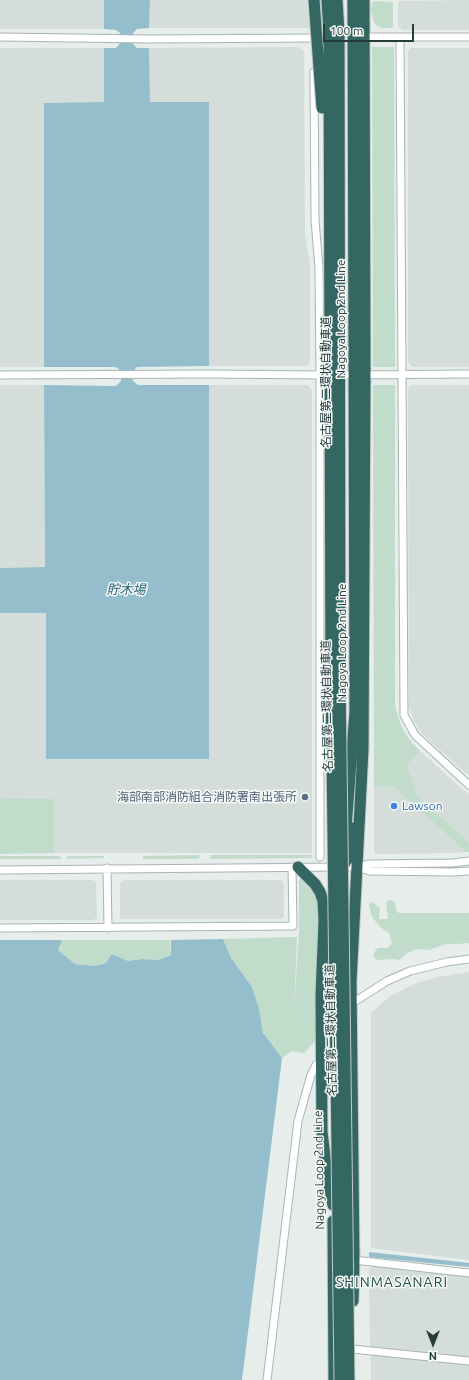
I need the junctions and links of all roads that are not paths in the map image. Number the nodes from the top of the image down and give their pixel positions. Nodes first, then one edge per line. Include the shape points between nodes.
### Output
1 (314, 0) edge
2 (327, 0) edge
3 (337, 0) edge
4 (340, 0) edge
5 (353, 0) edge
6 (364, 0) edge
7 (339, 32) junction
8 (0, 36) edge
9 (359, 37) junction
10 (400, 37) junction
11 (314, 38) junction
12 (469, 38) edge
13 (329, 174) junction
14 (469, 374) edge
15 (0, 375) edge
16 (320, 375) junction
17 (360, 375) junction
18 (403, 375) junction
19 (362, 775) junction
20 (469, 785) edge
21 (320, 856) dead end
22 (469, 861) edge
23 (295, 867) junction
24 (343, 867) junction
25 (358, 867) junction
26 (108, 868) junction
27 (0, 870) edge
28 (469, 871) edge
29 (0, 928) edge
30 (108, 928) junction
31 (469, 959) edge
32 (351, 1004) junction
33 (322, 1061) junction
34 (332, 1143) junction
35 (332, 1206) junction
36 (354, 1260) junction
37 (469, 1272) edge
38 (343, 1310) junction
39 (352, 1349) junction
40 (469, 1361) edge
41 (267, 1380) edge
42 (335, 1380) edge
43 (340, 1380) edge
44 (349, 1380) edge
45 (353, 1380) edge

1 - 13 highway, bridge
2 - 13 highway, bridge
3 - 7 highway
4 - 7 highway
5 - 9 highway, Nagoya Loop 2nd Line
6 - 9 highway, Nagoya Loop 2nd Line
7 - 38 highway, 名古屋第二環状自動車道, bridge
8 - 11 street
9 - 10 street
9 - 11 street
9 - 17 highway, Nagoya Loop 2nd Line
10 - 12 street
10 - 18 street
11 - 16 street via 315,220 320,268
13 - 38 highway, 名古屋第二環状自動車道, bridge via 331,679
14 - 18 street
15 - 16 street
16 - 17 street
16 - 21 street
17 - 18 street
17 - 19 highway, Nagoya Loop 2nd Line
17 - 24 highway, Nagoya Loop 2nd Line via 355,722
18 - 20 street via 404,715 414,735
19 - 24 highway via 356,797 351,848
19 - 25 highway, Nagoya Loop 2nd Line
22 - 25 street via 368,864
23 - 24 street
23 - 26 street
23 - 30 street via 293,926
23 - 33 highway via 315,884 323,901
24 - 25 street
24 - 34 highway, Nagoya Loop 2nd Line via 329,1002
25 - 28 street via 368,871
25 - 32 highway, Nagoya Loop 2nd Line
25 - 34 highway via 352,877 349,900 342,983 341,1093
26 - 27 street
26 - 30 street
29 - 30 street
31 - 32 street via 410,970
32 - 36 highway, Nagoya Loop 2nd Line
33 - 35 highway via 323,1147
33 - 41 street via 316,1065 311,1075 298,1121
34 - 35 highway, Nagoya Loop 2nd Line
35 - 42 highway, Nagoya Loop 2nd Line
36 - 37 street
36 - 39 highway, Nagoya Loop 2nd Line
38 - 42 highway, bridge
38 - 43 highway, 名古屋第二環状自動車道, bridge
38 - 44 highway, 名古屋第二環状自動車道, bridge
38 - 45 highway, bridge
39 - 40 street
39 - 45 highway, Nagoya Loop 2nd Line

